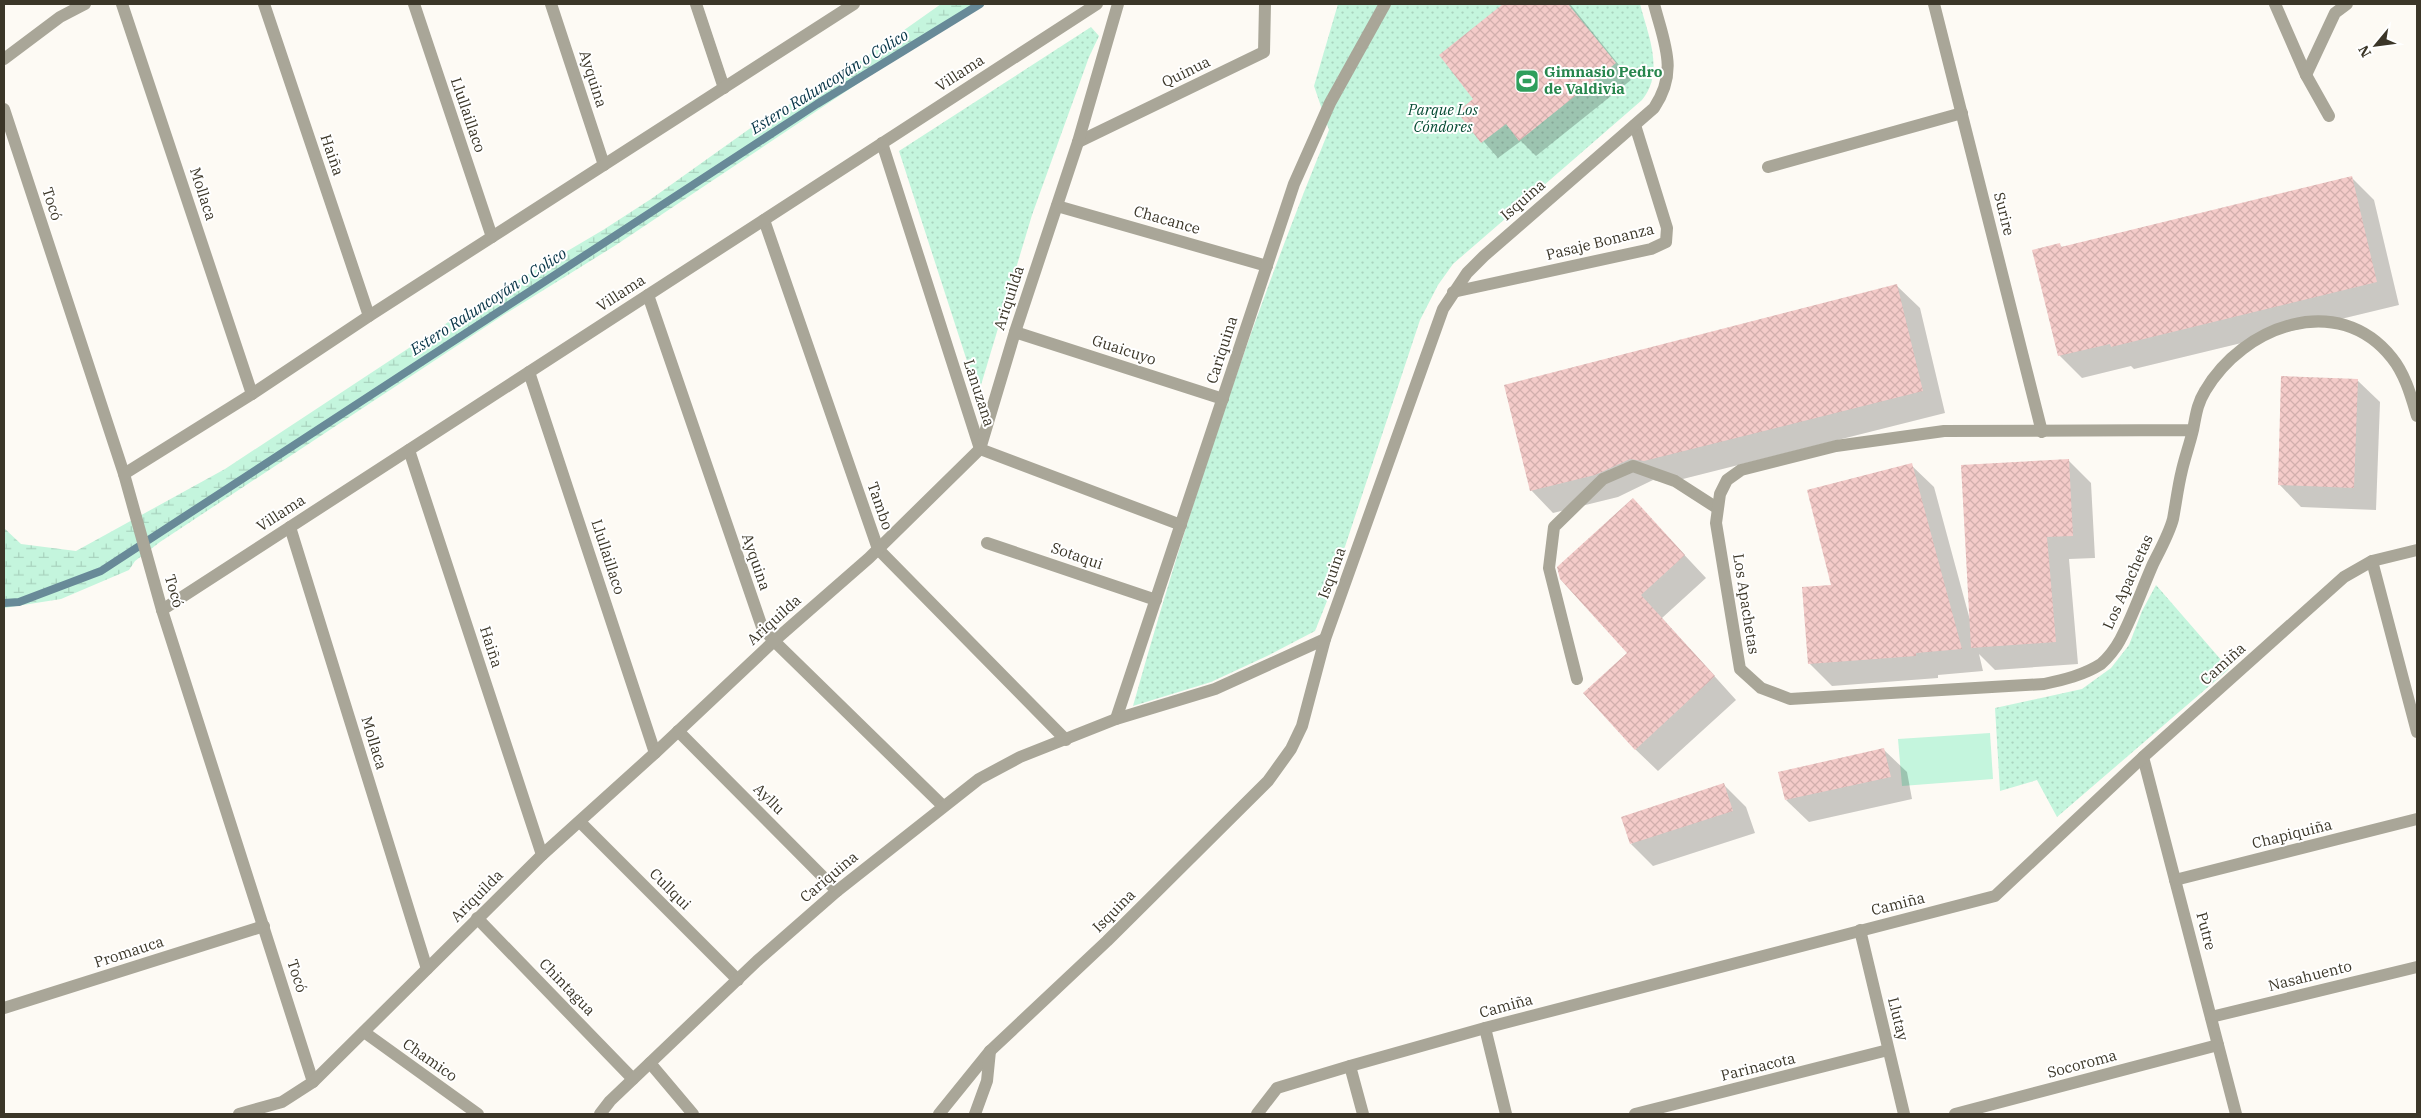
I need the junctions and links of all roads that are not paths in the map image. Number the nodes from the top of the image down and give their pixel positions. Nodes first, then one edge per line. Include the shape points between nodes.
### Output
1 (85, 4) edge
2 (122, 4) edge
3 (264, 4) edge
4 (414, 4) edge
5 (551, 4) edge
6 (696, 4) edge
7 (1097, 4) edge
8 (1118, 4) edge
9 (1266, 4) edge
10 (1385, 4) edge
11 (1654, 4) edge
12 (1934, 4) edge
13 (2275, 4) edge
14 (2347, 4) edge
15 (847, 6) edge
16 (4, 59) edge
17 (2306, 75) junction
18 (724, 88) junction
19 (4, 109) edge
20 (1962, 113) junction
21 (2329, 116) dead end
22 (1635, 125) junction
23 (1078, 142) junction
24 (882, 143) junction
25 (604, 165) junction
26 (1768, 167) dead end
27 (1057, 206) junction
28 (764, 220) junction
29 (492, 237) junction
30 (1267, 266) junction
31 (1453, 292) junction
32 (648, 295) junction
33 (369, 316) junction
34 (1015, 332) junction
35 (529, 372) junction
36 (252, 394) junction
37 (1223, 399) junction
38 (2417, 416) edge
39 (2193, 430) junction
40 (2042, 432) junction
41 (980, 449) junction
42 (409, 450) junction
43 (124, 474) junction
44 (1717, 508) junction
45 (1181, 524) junction
46 (290, 527) junction
47 (987, 543) dead end
48 (878, 549) junction
49 (2417, 550) edge
50 (2372, 561) junction
51 (1156, 600) junction
52 (162, 610) junction
53 (1325, 639) junction
54 (774, 641) junction
55 (1577, 679) dead end
56 (1116, 719) junction
57 (678, 731) junction
58 (2417, 732) edge
59 (1066, 740) junction
60 (656, 754) junction
61 (2143, 756) junction
62 (943, 806) junction
63 (2417, 820) edge
64 (580, 822) junction
65 (542, 855) junction
66 (2175, 880) junction
67 (837, 891) junction
68 (478, 918) junction
69 (264, 926) junction
70 (1860, 930) junction
71 (2417, 967) edge
72 (427, 969) junction
73 (738, 980) junction
74 (4, 1008) edge
75 (2211, 1017) junction
76 (1485, 1028) junction
77 (364, 1032) junction
78 (2218, 1045) junction
79 (1888, 1050) junction
80 (990, 1051) junction
81 (650, 1063) junction
82 (1350, 1066) junction
83 (633, 1079) junction
84 (313, 1082) junction
85 (247, 1113) edge
86 (478, 1114) edge
87 (600, 1114) edge
88 (692, 1114) edge
89 (939, 1114) edge
90 (975, 1114) edge
91 (1257, 1114) edge
92 (1362, 1114) edge
93 (1506, 1114) edge
94 (1635, 1114) edge
95 (1904, 1114) edge
96 (1955, 1114) edge
97 (2236, 1114) edge

1 - 16 street via 60,17
2 - 36 street, Mollaca
3 - 33 street, Haiña
4 - 29 street, Llullaillaco
5 - 25 street, Ayquina
6 - 18 street
7 - 24 street, Villama
8 - 23 street, Ariquilda
9 - 23 street, Quinua via 1264,52
10 - 30 street, Cariquina via 1334,94 1310,145
11 - 22 street, Isquina via 1669,71 1661,98
12 - 20 street, Surire
13 - 17 street
14 - 17 street via 2335,13
15 - 18 street
17 - 21 street
18 - 25 street
19 - 43 street, Tocó
20 - 26 street
20 - 40 street, Surire
22 - 31 street, Isquina via 1484,256
22 - 31 street, Pasaje Bonanza via 1667,228 1666,242 1651,249
23 - 27 street, Ariquilda
24 - 28 street, Villama
24 - 41 street, Lanuzana
25 - 29 street
27 - 30 street, Chacance
27 - 34 street, Ariquilda
28 - 32 street, Villama
28 - 48 street, Tambo
29 - 33 street
30 - 37 street, Cariquina
31 - 53 street, Isquina via 1435,326
32 - 35 street, Villama
32 - 54 street, Ayquina via 751,597 762,627
33 - 36 street
34 - 37 street, Guaicuyo
34 - 41 street, Ariquilda
35 - 42 street, Villama
35 - 60 street, Llullaillaco
36 - 43 street
37 - 45 street, Cariquina
38 - 39 street, Los Apachetas via 2403,374 2380,344 2350,326 2317,321 2281,328 2237,353 2216,374 2205,391 2196,408
39 - 40 street, Los Apachetas
39 - 44 street, Los Apachetas via 2172,521 2119,642 2102,663 2084,673 2044,684 1790,699 1761,688 1740,669 1716,523
40 - 44 street, Los Apachetas via 1944,431 1836,446 1741,470 1727,480
41 - 45 street, Lanuzana
41 - 48 street, Ariquilda
42 - 46 street, Villama
42 - 65 street, Haiña
43 - 52 street, Tocó
44 - 55 street via 1675,481 1633,466 1603,478 1554,527 1549,568
45 - 51 street, Cariquina
46 - 52 street, Villama
46 - 72 street, Mollaca
47 - 51 street, Sotaqui
48 - 54 street, Ariquilda
48 - 59 street, Tambo
49 - 50 street, Camiña
50 - 58 street
50 - 61 street, Camiña via 2344,578
51 - 56 street, Cariquina
52 - 69 street, Tocó
53 - 56 street, Cariquina via 1215,689
53 - 80 street, Isquina via 1302,726 1272,776 1107,941
54 - 57 street, Ariquilda
54 - 62 street, Ayquina
56 - 59 street, Cariquina
57 - 60 street, Ariquilda
57 - 67 street, Ayllu
59 - 62 street, Cariquina via 1020,757 979,779
60 - 64 street, Ariquilda
61 - 66 street, Putre
61 - 70 street, Camiña via 1995,896
62 - 67 street, Cariquina
63 - 66 street, Chapiquiña
64 - 65 street, Ariquilda
64 - 73 street, Cullqui
65 - 68 street, Ariquilda
66 - 75 street, Putre
67 - 73 street, Cariquina
68 - 72 street, Ariquilda
68 - 83 street, Chintagua
69 - 74 street, Promauca
69 - 84 street, Tocó
70 - 76 street, Camiña
70 - 79 street, Llutay
71 - 75 street, Nasahuento
72 - 77 street, Ariquilda
73 - 81 street, Cariquina
75 - 78 street, Putre
76 - 82 street, Camiña
76 - 93 street
77 - 84 street, Ariquilda
77 - 86 street, Chamico
78 - 96 street, Socoroma
78 - 97 street, Putre
79 - 94 street, Parinacota
79 - 95 street, Llutay
80 - 89 street, Isquina
80 - 90 street via 987,1081
81 - 83 street, Cariquina
81 - 88 street
82 - 91 street, Camiña via 1277,1088
82 - 92 street
83 - 87 street, Cariquina
84 - 85 street, Ariquilda via 282,1102

